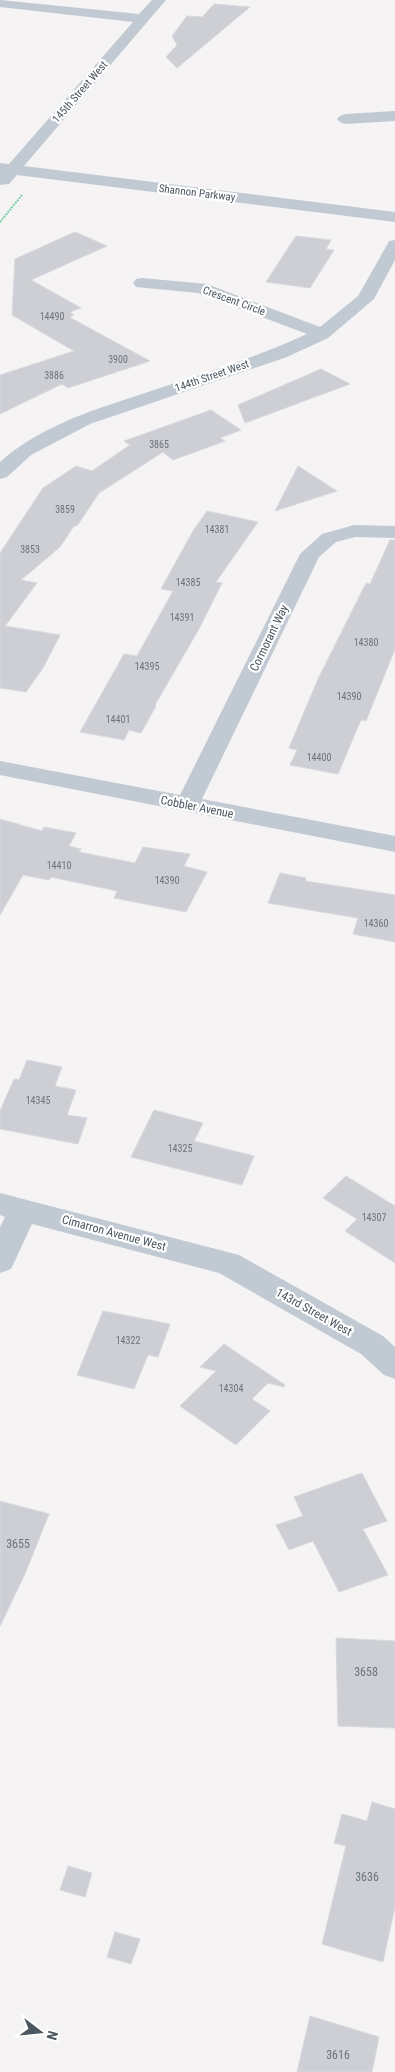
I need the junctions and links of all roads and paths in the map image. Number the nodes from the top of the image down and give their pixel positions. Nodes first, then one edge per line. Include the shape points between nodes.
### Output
1 (159, 0) edge
2 (0, 3) edge
3 (143, 19) junction
4 (395, 116) edge
5 (345, 119) dead end
6 (6, 169) edge
7 (0, 184) edge
8 (24, 192) dead end
9 (395, 218) edge
10 (0, 222) edge
11 (395, 245) edge
12 (142, 283) dead end
13 (322, 334) junction
14 (0, 473) edge
15 (395, 532) edge
16 (0, 768) edge
17 (188, 805) junction
18 (395, 844) edge
19 (11, 1207) edge
20 (0, 1261) edge
21 (228, 1263) joint
22 (395, 1366) edge

1 - 3 street, 145th Street West
2 - 3 street
3 - 6 street, 145th Street West
4 - 5 street
6 - 7 street, 145th Street West
6 - 9 street, Shannon Parkway
8 - 10 path
11 - 13 street, 144th Street West via 365,299
12 - 13 street, Crescent Circle via 201,288
13 - 14 street, 144th Street West via 281,353 83,420 24,451
15 - 17 street, Cormorant Way via 354,531 329,538 310,554
16 - 17 street, Cobbler Avenue
17 - 18 street, Cobbler Avenue
19 - 20 street
19 - 21 street, Cimarron Avenue West
21 - 22 street, 143rd Street West via 372,1345

